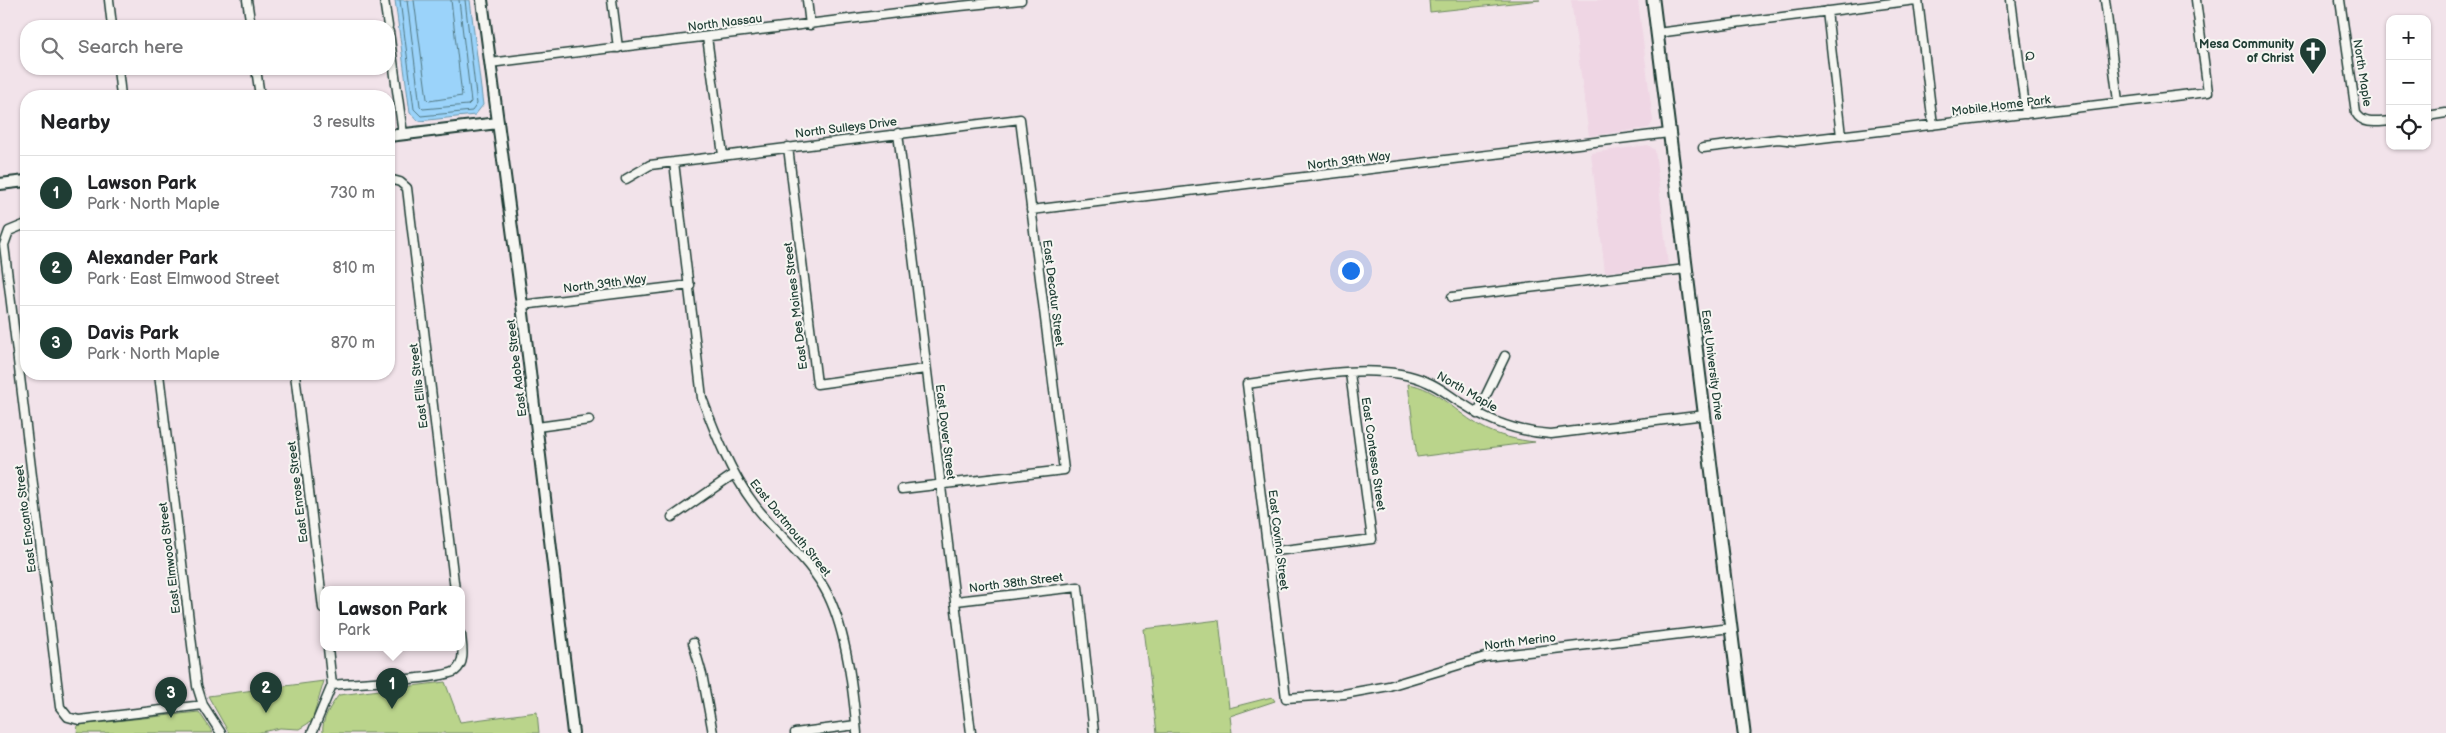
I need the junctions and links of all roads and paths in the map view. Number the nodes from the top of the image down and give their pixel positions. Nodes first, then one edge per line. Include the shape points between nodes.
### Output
1 (108, 0) edge
2 (247, 0) edge
3 (384, 0) edge
4 (482, 0) edge
5 (612, 0) edge
6 (807, 0) edge
7 (929, 0) edge
8 (1021, 0) edge
9 (1653, 0) edge
10 (1917, 0) edge
11 (2011, 0) edge
12 (2106, 0) edge
13 (2196, 0) edge
14 (2340, 0) edge
15 (930, 9) junction
16 (1827, 11) junction
17 (111, 20) edge
18 (250, 20) edge
19 (387, 20) edge
20 (810, 25) junction
21 (1657, 33) junction
22 (707, 37) junction
23 (618, 48) junction
24 (490, 63) junction
25 (119, 75) edge
26 (257, 75) edge
27 (395, 75) edge
28 (120, 90) edge
29 (259, 90) edge
30 (2118, 102) junction
31 (2446, 113) edge
32 (2026, 114) junction
33 (2431, 115) edge
34 (1020, 119) joint
35 (2386, 121) edge
36 (498, 123) junction
37 (1933, 125) junction
38 (898, 133) junction
39 (1669, 133) junction
40 (403, 134) junction
41 (395, 135) edge
42 (1841, 136) junction
43 (788, 147) junction
44 (1704, 148) dead end
45 (723, 155) junction
46 (674, 162) junction
47 (626, 179) dead end
48 (395, 181) edge
49 (20, 182) edge
50 (0, 184) edge
51 (1031, 210) junction
52 (20, 226) edge
53 (1686, 269) junction
54 (690, 285) junction
55 (1452, 297) dead end
56 (522, 304) junction
57 (1505, 356) dead end
58 (925, 369) junction
59 (1350, 372) junction
60 (20, 373) edge
61 (21, 380) edge
62 (160, 380) edge
63 (296, 380) edge
64 (1247, 384) joint
65 (1477, 414) junction
66 (1705, 415) junction
67 (589, 420) dead end
68 (537, 427) junction
69 (734, 474) junction
70 (940, 485) junction
71 (902, 489) dead end
72 (672, 516) dead end
73 (1268, 552) junction
74 (320, 586) edge
75 (455, 586) edge
76 (956, 601) junction
77 (1731, 628) junction
78 (693, 643) dead end
79 (328, 651) edge
80 (463, 651) edge
81 (332, 685) junction
82 (1286, 698) joint
83 (203, 705) junction
84 (856, 729) edge
85 (221, 733) edge
86 (312, 733) edge
87 (573, 733) edge
88 (713, 733) edge
89 (795, 733) edge
90 (971, 733) edge
91 (1094, 733) edge
92 (1744, 733) edge

1 - 17 street
2 - 18 street
3 - 19 street
4 - 24 street, East Adobe Street
5 - 23 street
6 - 20 street
7 - 15 street
8 - 15 street, North Nassau
9 - 21 main road, East University Drive
10 - 16 street
10 - 37 street
11 - 32 street, Q
12 - 30 street
13 - 30 street, Mobile Home Park via 2208,92
14 - 35 street, North Maple via 2356,113 2358,118 2367,122
15 - 20 street, North Nassau
16 - 21 street
16 - 42 street
20 - 22 street, North Nassau
21 - 39 main road, East University Drive
22 - 23 street, North Nassau
22 - 45 street
23 - 24 street, North Nassau
24 - 36 street, East Adobe Street
25 - 28 street
26 - 29 street
27 - 40 street
30 - 32 street, Mobile Home Park
31 - 33 street
32 - 37 street, Mobile Home Park
34 - 38 street, North Sulleys Drive
34 - 51 street, East Decatur Street
36 - 40 street
36 - 56 street, East Adobe Street
37 - 42 street, Mobile Home Park
38 - 43 street, North Sulleys Drive
38 - 58 street, East Dover Street
39 - 51 street, North 39th Way
39 - 53 main road, East University Drive
40 - 41 street
42 - 44 street, Mobile Home Park via 1796,141 1778,139
43 - 45 street, North Sulleys Drive
43 - 58 street, East Des Moines Street via 817,384
45 - 46 street, North Sulleys Drive
46 - 47 street, North Sulleys Drive via 638,170
46 - 54 street, East Dartmouth Street
48 - 75 street, East Ellis Street via 407,188
49 - 50 street
51 - 70 street, East Decatur Street via 1064,470
52 - 60 street, East Encanto Street via 9,231 5,240
53 - 55 street
53 - 66 main road, East University Drive
54 - 56 street, North 39th Way
54 - 69 street, East Dartmouth Street via 702,398
56 - 68 street, East Adobe Street
57 - 65 street
58 - 70 street, East Dover Street
59 - 64 street, North Maple
59 - 65 street, North Maple via 1392,371 1428,382
59 - 73 street, East Contessa Street via 1372,539
61 - 83 street, East Encanto Street via 59,702 65,714 79,720
62 - 83 street, East Elmwood Street via 196,677
63 - 74 street, East Enrose Street
64 - 73 street, East Covina Street
65 - 66 street, North Maple via 1526,432 1551,434
66 - 77 main road, East University Drive
67 - 68 street
68 - 87 street, East Adobe Street
69 - 72 street
69 - 84 street, East Dartmouth Street via 754,504 818,577 828,596 844,645
70 - 71 street
70 - 76 street, East Dover Street
73 - 82 street, East Covina Street
76 - 90 street, East Dover Street
76 - 91 street, North 38th Street via 1078,587
77 - 82 street, North Merino via 1484,657 1389,686 1344,694
77 - 92 main road, East University Drive
78 - 88 street
79 - 81 street
80 - 81 street via 455,671 434,676
81 - 86 street
83 - 85 street, East Elmwood Street
84 - 89 street

